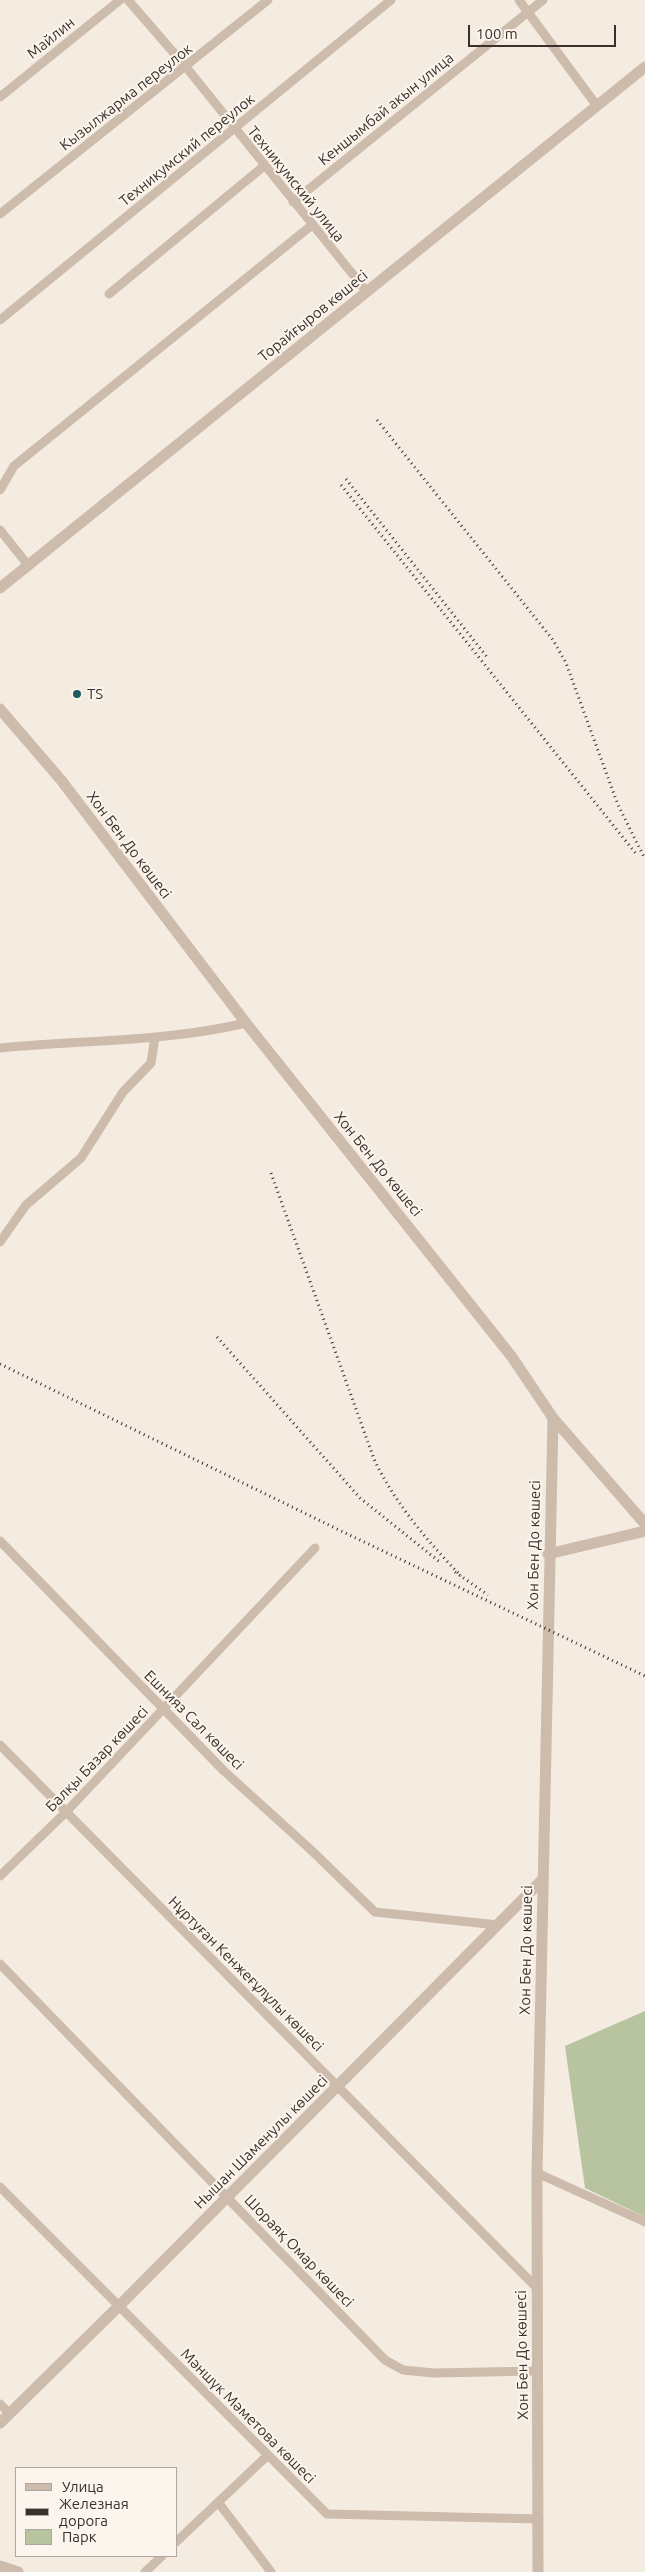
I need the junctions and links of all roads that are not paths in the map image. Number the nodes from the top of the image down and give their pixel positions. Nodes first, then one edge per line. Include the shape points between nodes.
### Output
1 (120, 0) edge
2 (128, 0) edge
3 (268, 0) edge
4 (391, 0) edge
5 (519, 0) edge
6 (543, 0) edge
7 (529, 12) junction
8 (186, 67) junction
9 (645, 67) edge
10 (0, 97) edge
11 (597, 106) junction
12 (234, 130) junction
13 (264, 166) junction
14 (293, 202) junction
15 (0, 214) edge
16 (312, 225) junction
17 (367, 292) junction
18 (109, 294) dead end
19 (0, 320) edge
20 (0, 490) edge
21 (0, 530) edge
22 (28, 565) junction
23 (0, 588) edge
24 (0, 709) edge
25 (246, 1023) junction
26 (155, 1037) junction
27 (0, 1048) edge
28 (0, 1242) edge
29 (553, 1418) junction
30 (645, 1524) edge
31 (645, 1531) edge
32 (0, 1541) edge
33 (315, 1548) dead end
34 (548, 1554) junction
35 (164, 1709) junction
36 (0, 1745) edge
37 (66, 1812) junction
38 (0, 1876) edge
39 (542, 1880) junction
40 (498, 1925) junction
41 (0, 1964) edge
42 (338, 2086) junction
43 (537, 2173) junction
44 (0, 2187) edge
45 (228, 2197) junction
46 (645, 2222) edge
47 (536, 2287) junction
48 (119, 2306) junction
49 (538, 2372) junction
50 (0, 2404) edge
51 (9, 2413) junction
52 (0, 2423) edge
53 (268, 2455) junction
54 (218, 2502) junction
55 (540, 2519) junction
56 (178, 2540) edge
57 (161, 2557) edge
58 (0, 2566) edge
59 (18, 2572) edge
60 (145, 2572) edge
61 (271, 2572) edge
62 (538, 2572) edge

1 - 10 street, Майлин
2 - 8 street, Техникумский улица
3 - 8 street, Кызылжарма переулок
4 - 12 street, Техникумский переулок
5 - 7 street
6 - 7 street, Кеншымбай акын улица
7 - 11 street
7 - 14 street, Кеншымбай акын улица
8 - 12 street, Техникумский улица
8 - 15 street, Кызылжарма переулок
9 - 11 street, Торайғыров көшесі
11 - 17 street, Торайғыров көшесі
12 - 13 street, Техникумский улица
12 - 19 street, Техникумский переулок
13 - 14 street, Техникумский улица
13 - 18 street
14 - 16 street, Техникумский улица
16 - 17 street, Техникумский улица
16 - 20 street via 14,466
17 - 22 street, Торайғыров көшесі
21 - 22 street
22 - 23 street, Торайғыров көшесі
24 - 25 street, Хон Бен До көшесі via 61,780
25 - 26 street via 218,1030
25 - 29 street, Хон Бен До көшесі via 512,1357
26 - 27 street
26 - 28 street via 151,1063 123,1092 81,1158 26,1205
29 - 30 street
29 - 34 street, Хон Бен До көшесі
31 - 34 street
32 - 35 street, Ешнияз Сал көшесі
33 - 35 street, Балқы Базар көшесі
34 - 39 street, Хон Бен До көшесі
35 - 37 street, Балқы Базар көшесі
35 - 40 street, Ешнияз Сал көшесі via 224,1771 374,1912
36 - 37 street, Нұртуған Кенжеғұлұлы көшесі
37 - 38 street, Балқы Базар көшесі
37 - 42 street, Нұртуған Кенжеғұлұлы көшесі
39 - 40 street, Нышан Шаменулы көшесі
39 - 43 street, Хон Бен До көшесі
40 - 42 street, Нышан Шаменулы көшесі
41 - 45 street, Шораяқ Омар көшесі
42 - 45 street, Нышан Шаменулы көшесі
42 - 47 street, Нұртуған Кенжеғұлұлы көшесі
43 - 46 street
43 - 47 street, Хон Бен До көшесі
44 - 48 street, Мәншүк Мәметова көшесі
45 - 48 street, Нышан Шаменулы көшесі
45 - 49 street, Шораяқ Омар көшесі via 386,2360 403,2370 434,2373
47 - 49 street, Хон Бен До көшесі
48 - 51 street, Нышан Шаменулы көшесі
48 - 53 street, Мәншүк Мәметова көшесі
49 - 55 street, Хон Бен До көшесі
50 - 51 street
51 - 52 street, Нышан Шаменулы көшесі
53 - 54 street
53 - 55 street, Мәншүк Мәметова көшесі via 327,2514
54 - 56 street
54 - 61 street
55 - 62 street, Хон Бен До көшесі
57 - 60 street
58 - 59 street

